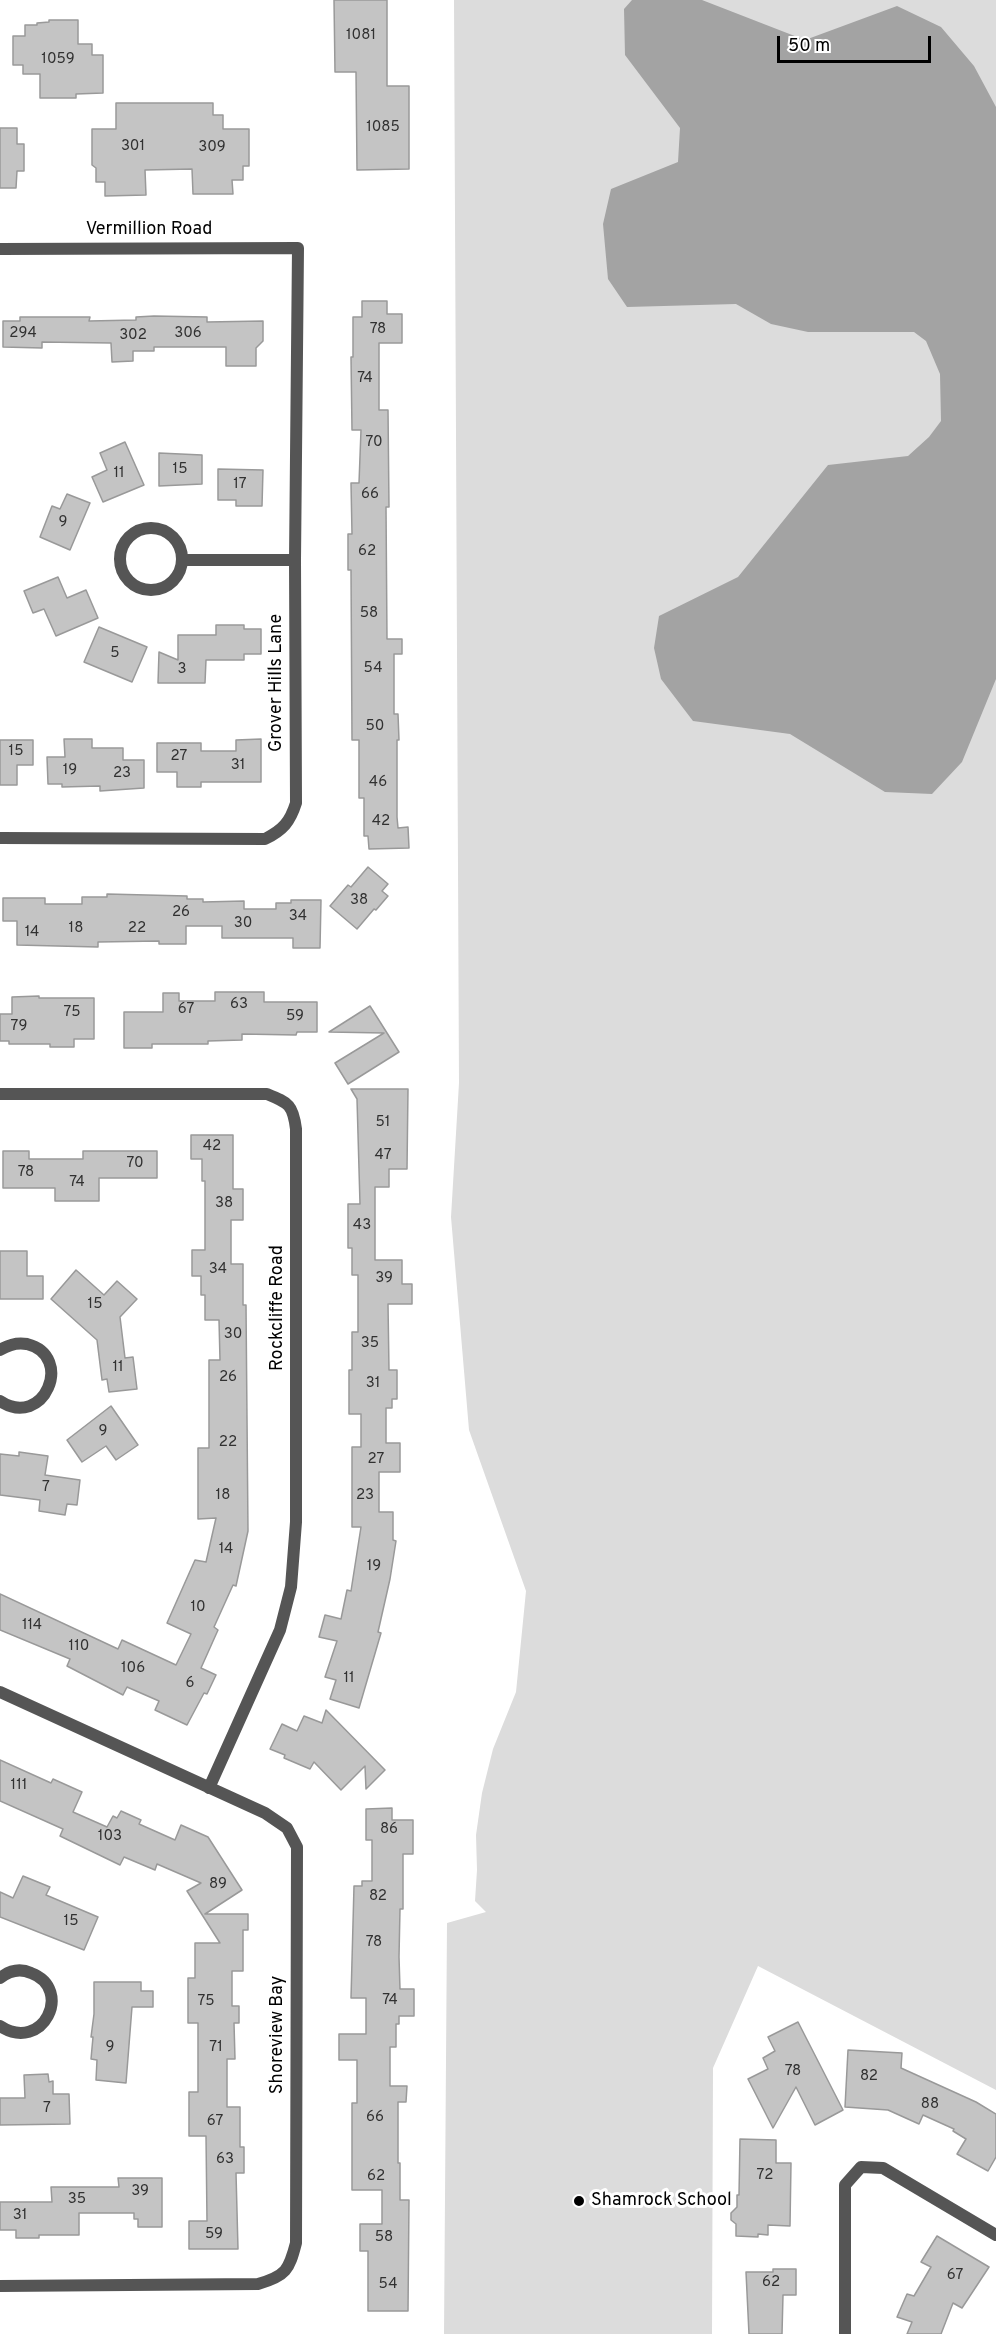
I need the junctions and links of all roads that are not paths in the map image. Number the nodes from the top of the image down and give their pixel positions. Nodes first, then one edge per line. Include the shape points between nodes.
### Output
1 (298, 248) joint
2 (0, 249) edge
3 (182, 560) junction
4 (294, 560) junction
5 (0, 838) edge
6 (0, 1094) edge
7 (0, 1350) edge
8 (0, 1401) edge
9 (0, 1692) edge
10 (209, 1788) junction
11 (0, 1978) edge
12 (0, 2026) edge
13 (996, 2235) edge
14 (0, 2286) edge
15 (845, 2334) edge

1 - 2 street, Vermillion Road
1 - 4 street, Grover Hills Lane
3 - 3 street via 176,541 151,528 141,530 126,542 120,560 128,580 146,590 167,586 181,570
3 - 4 street
4 - 5 street, Grover Hills Lane via 296,803 291,820 280,832 265,839 242,840
6 - 10 street, Rockcliffe Road via 267,1094 288,1103 294,1114 296,1522 291,1587 280,1630
7 - 8 street via 12,1344 34,1347 43,1353 52,1373 47,1393 31,1406 11,1406
9 - 10 street, Shoreview Bay
10 - 14 street, Shoreview Bay via 265,1813 287,1828 297,1847 296,2243 290,2266 277,2279 258,2284
11 - 12 street via 16,1971 36,1974 50,1989 52,1999 47,2019 31,2032 10,2032
13 - 15 street via 883,2168 861,2167 845,2185

